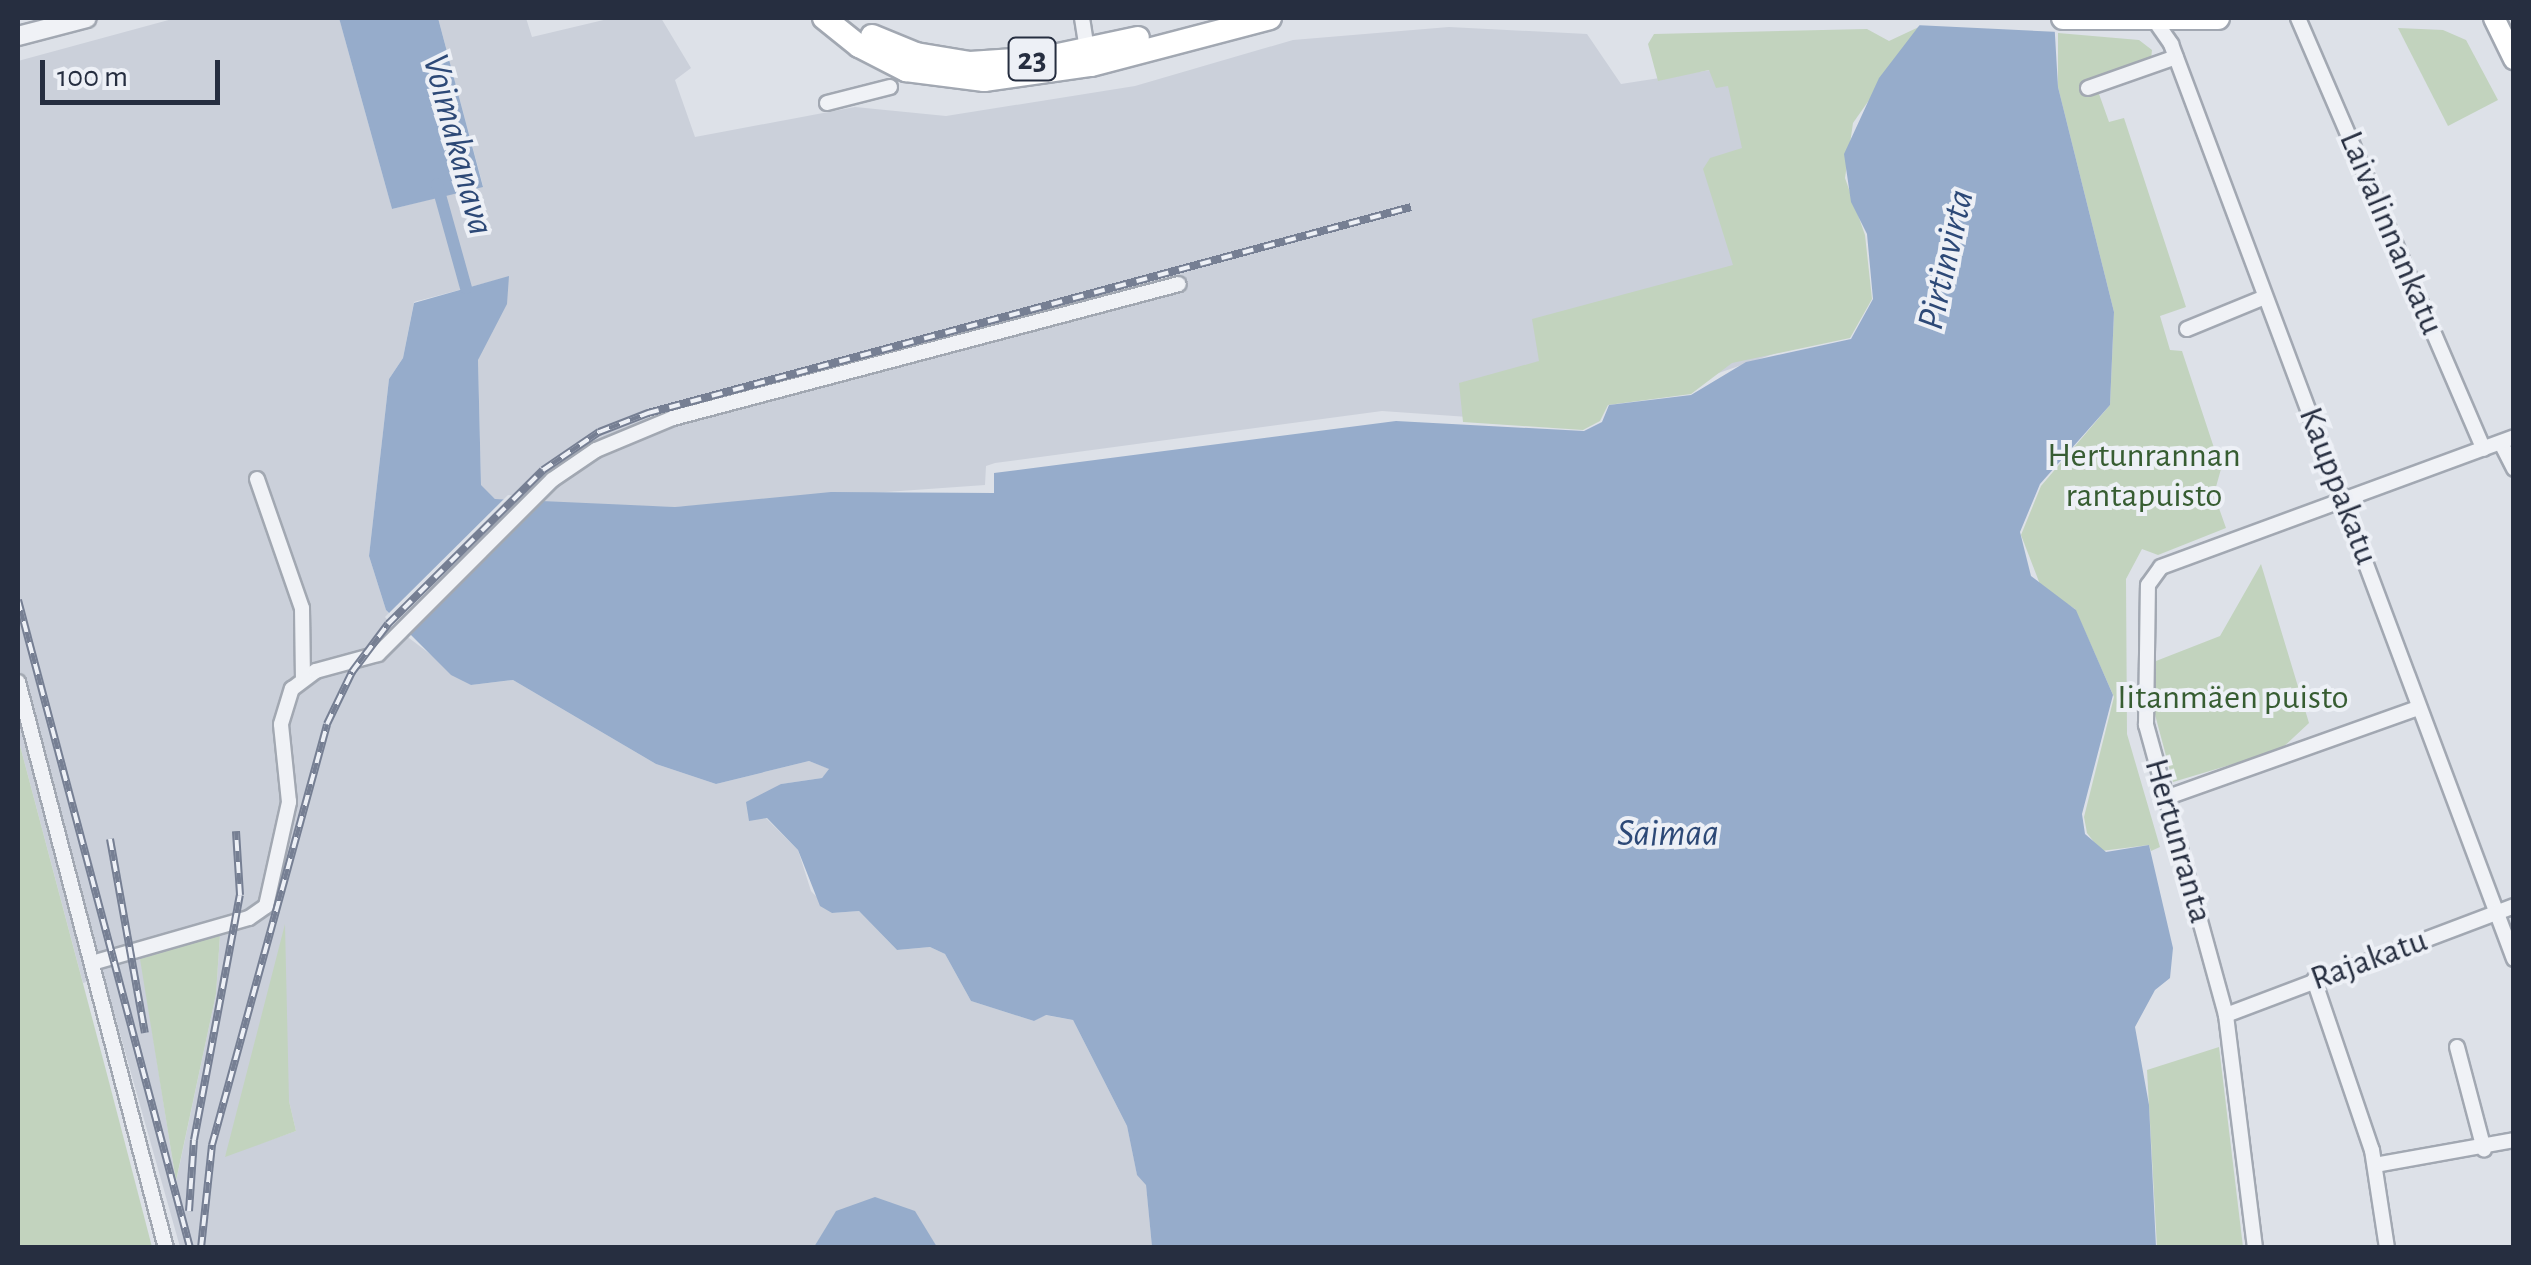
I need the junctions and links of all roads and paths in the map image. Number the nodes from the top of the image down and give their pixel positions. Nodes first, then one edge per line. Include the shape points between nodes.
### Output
1 (88, 18) edge
2 (824, 18) edge
3 (846, 18) edge
4 (1082, 18) edge
5 (1224, 18) edge
6 (1270, 18) edge
7 (2063, 18) edge
8 (2218, 18) edge
9 (2298, 18) edge
10 (2494, 18) edge
11 (2095, 19) edge
12 (2154, 19) edge
13 (18, 36) edge
14 (1089, 57) junction
15 (2176, 57) junction
16 (2514, 60) edge
17 (890, 87) dead end
18 (2088, 88) dead end
19 (827, 103) dead end
20 (1179, 284) dead end
21 (2266, 297) junction
22 (2188, 330) dead end
23 (2507, 440) edge
24 (2484, 449) junction
25 (2514, 469) edge
26 (256, 479) dead end
27 (2345, 500) junction
28 (303, 678) junction
29 (18, 682) edge
30 (2418, 708) junction
31 (2168, 797) junction
32 (2514, 906) edge
33 (2498, 913) junction
34 (2514, 959) edge
35 (92, 962) junction
36 (2314, 980) junction
37 (2226, 1014) junction
38 (2457, 1047) dead end
39 (2514, 1140) edge
40 (2484, 1149) junction
41 (2375, 1165) junction
42 (166, 1248) edge
43 (2255, 1248) edge
44 (2387, 1248) edge

1 - 13 street
2 - 14 highway, 23 via 858,46 932,76 984,80
3 - 14 highway, 23 via 898,48 970,63
4 - 14 street
5 - 14 highway, 23
6 - 14 highway, 23
7 - 11 highway
8 - 12 highway
9 - 24 street, Laivalinnankatu
10 - 16 main road
11 - 12 highway
12 - 15 street, Kauppakatu
15 - 18 street
15 - 21 street, Kauppakatu
17 - 19 street
20 - 28 street via 674,418 596,450 552,480 368,662
21 - 22 street
21 - 27 street, Kauppakatu
23 - 24 street
23 - 25 street
24 - 27 street
26 - 28 street via 302,608
27 - 30 street, Kauppakatu
27 - 31 street, Hertunranta via 2152,575 2143,701
28 - 35 street via 284,703 280,724 289,802 266,906 249,918
29 - 35 street
30 - 31 street
30 - 33 street, Kauppakatu
31 - 37 street, Hertunranta
32 - 33 street, Rajakatu
33 - 34 street, Kauppakatu
33 - 36 street, Rajakatu
35 - 42 street
36 - 37 street, Rajakatu
36 - 41 street
37 - 43 street, Hertunranta
38 - 40 street
39 - 40 street
40 - 41 street
41 - 44 street

